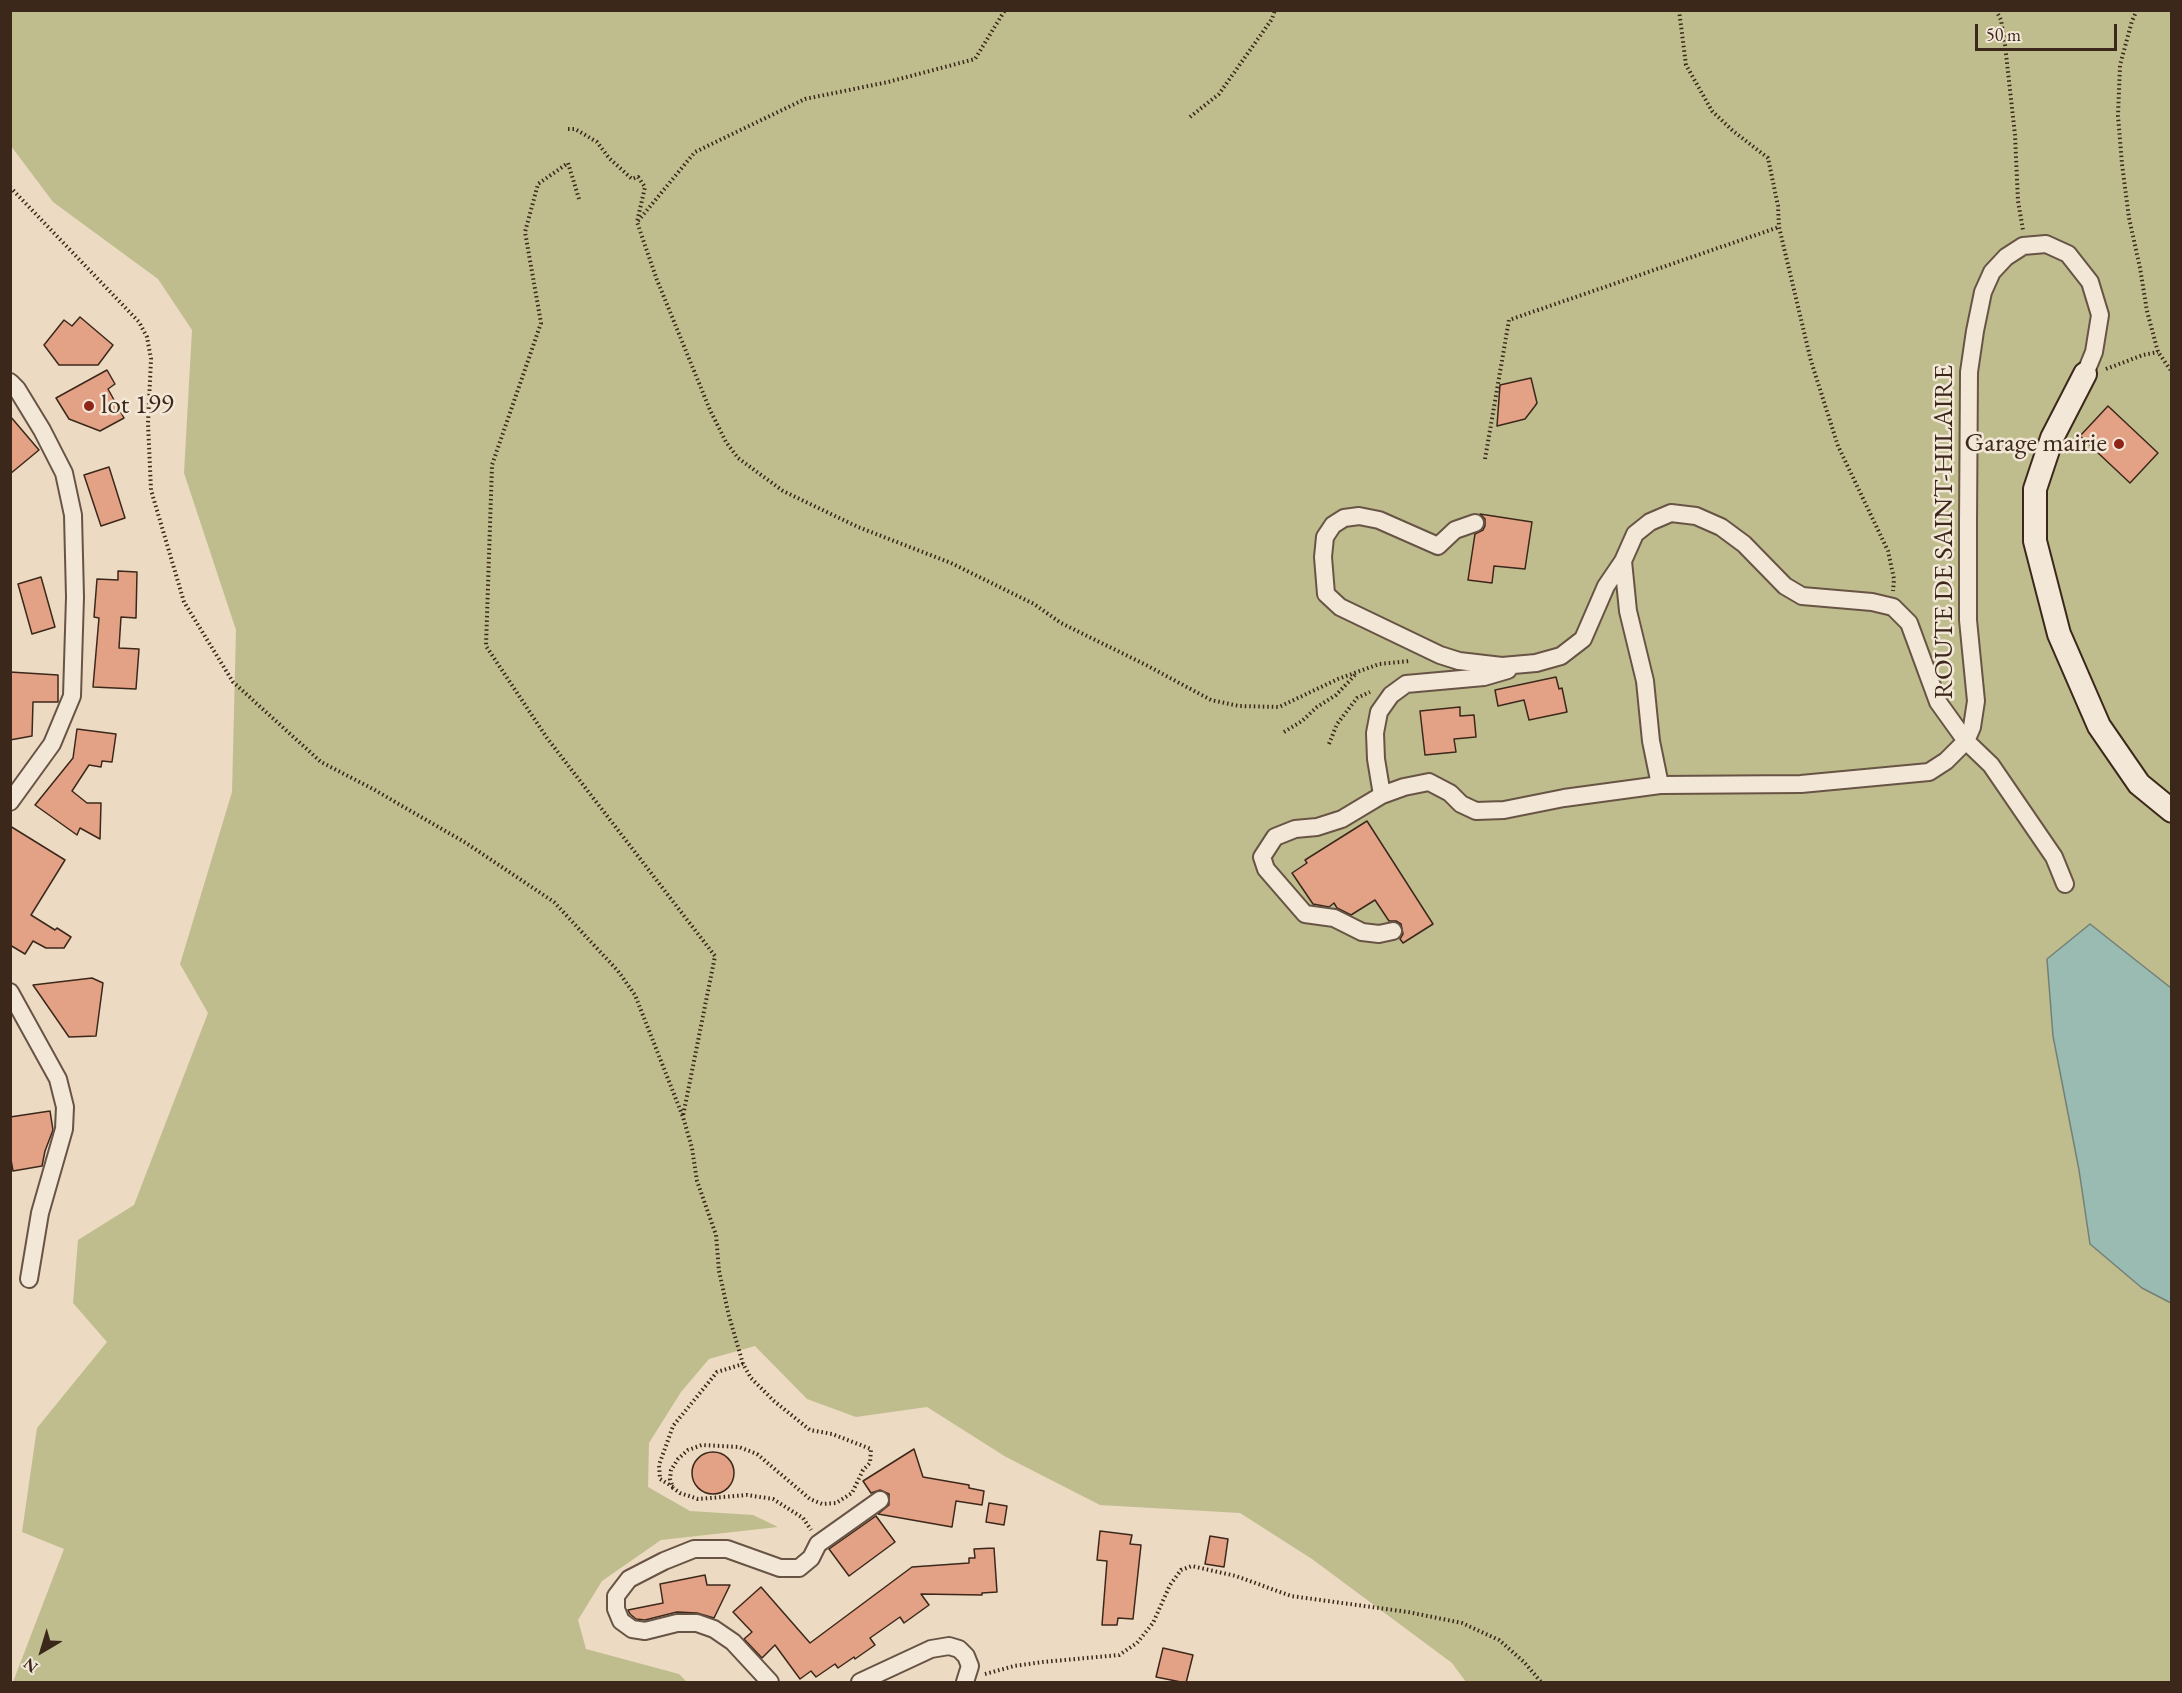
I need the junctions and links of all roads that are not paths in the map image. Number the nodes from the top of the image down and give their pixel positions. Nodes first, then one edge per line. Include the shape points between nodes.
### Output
1 (2085, 374) joint
2 (10, 382) edge
3 (1475, 524) dead end
4 (1623, 561) junction
5 (1536, 663) junction
6 (1969, 734) junction
7 (1660, 785) junction
8 (1383, 795) junction
9 (10, 802) edge
10 (2172, 811) edge
11 (2065, 884) dead end
12 (1393, 931) dead end
13 (10, 992) edge
14 (29, 1279) dead end
15 (880, 1500) dead end
16 (966, 1681) edge
17 (770, 1683) edge
18 (860, 1683) edge

1 - 6 street, ROUTE DE SAINT-HILAIRE via 2094,352 2100,315 2090,282 2068,254 2046,244 2023,246 2006,256 1992,272 1983,292 1969,372 1968,620 1976,701
1 - 10 street via 2052,438 2035,489 2035,541 2059,634 2099,726 2139,784
2 - 9 street via 42,430 64,473 73,515 75,597 72,696 52,744
3 - 5 street via 1455,530 1438,546 1379,520 1344,518 1325,537 1326,594 1340,608 1458,661 1502,666
4 - 5 street via 1606,586 1583,639 1561,656
4 - 6 street via 1635,534 1650,522 1671,513 1696,516 1721,527 1744,544 1785,586 1802,596 1893,607 1909,623 1938,702
4 - 7 street via 1628,611 1645,681
5 - 8 street via 1484,677 1406,684 1391,696 1379,712 1375,733
6 - 7 street via 1946,761 1929,772 1801,784
6 - 11 street via 2054,856
7 - 8 street via 1504,810 1476,811 1430,782
8 - 12 street via 1342,819 1275,837 1262,857 1266,869 1305,914 1334,918 1362,932
13 - 14 street via 58,1079 65,1107 64,1129 40,1213
15 - 17 street via 818,1545 799,1568 780,1568 727,1549 694,1549 629,1579 616,1596 621,1621 632,1629 645,1631 677,1623 697,1623 714,1629 733,1642
16 - 18 street via 970,1666 966,1656 949,1646 931,1648

